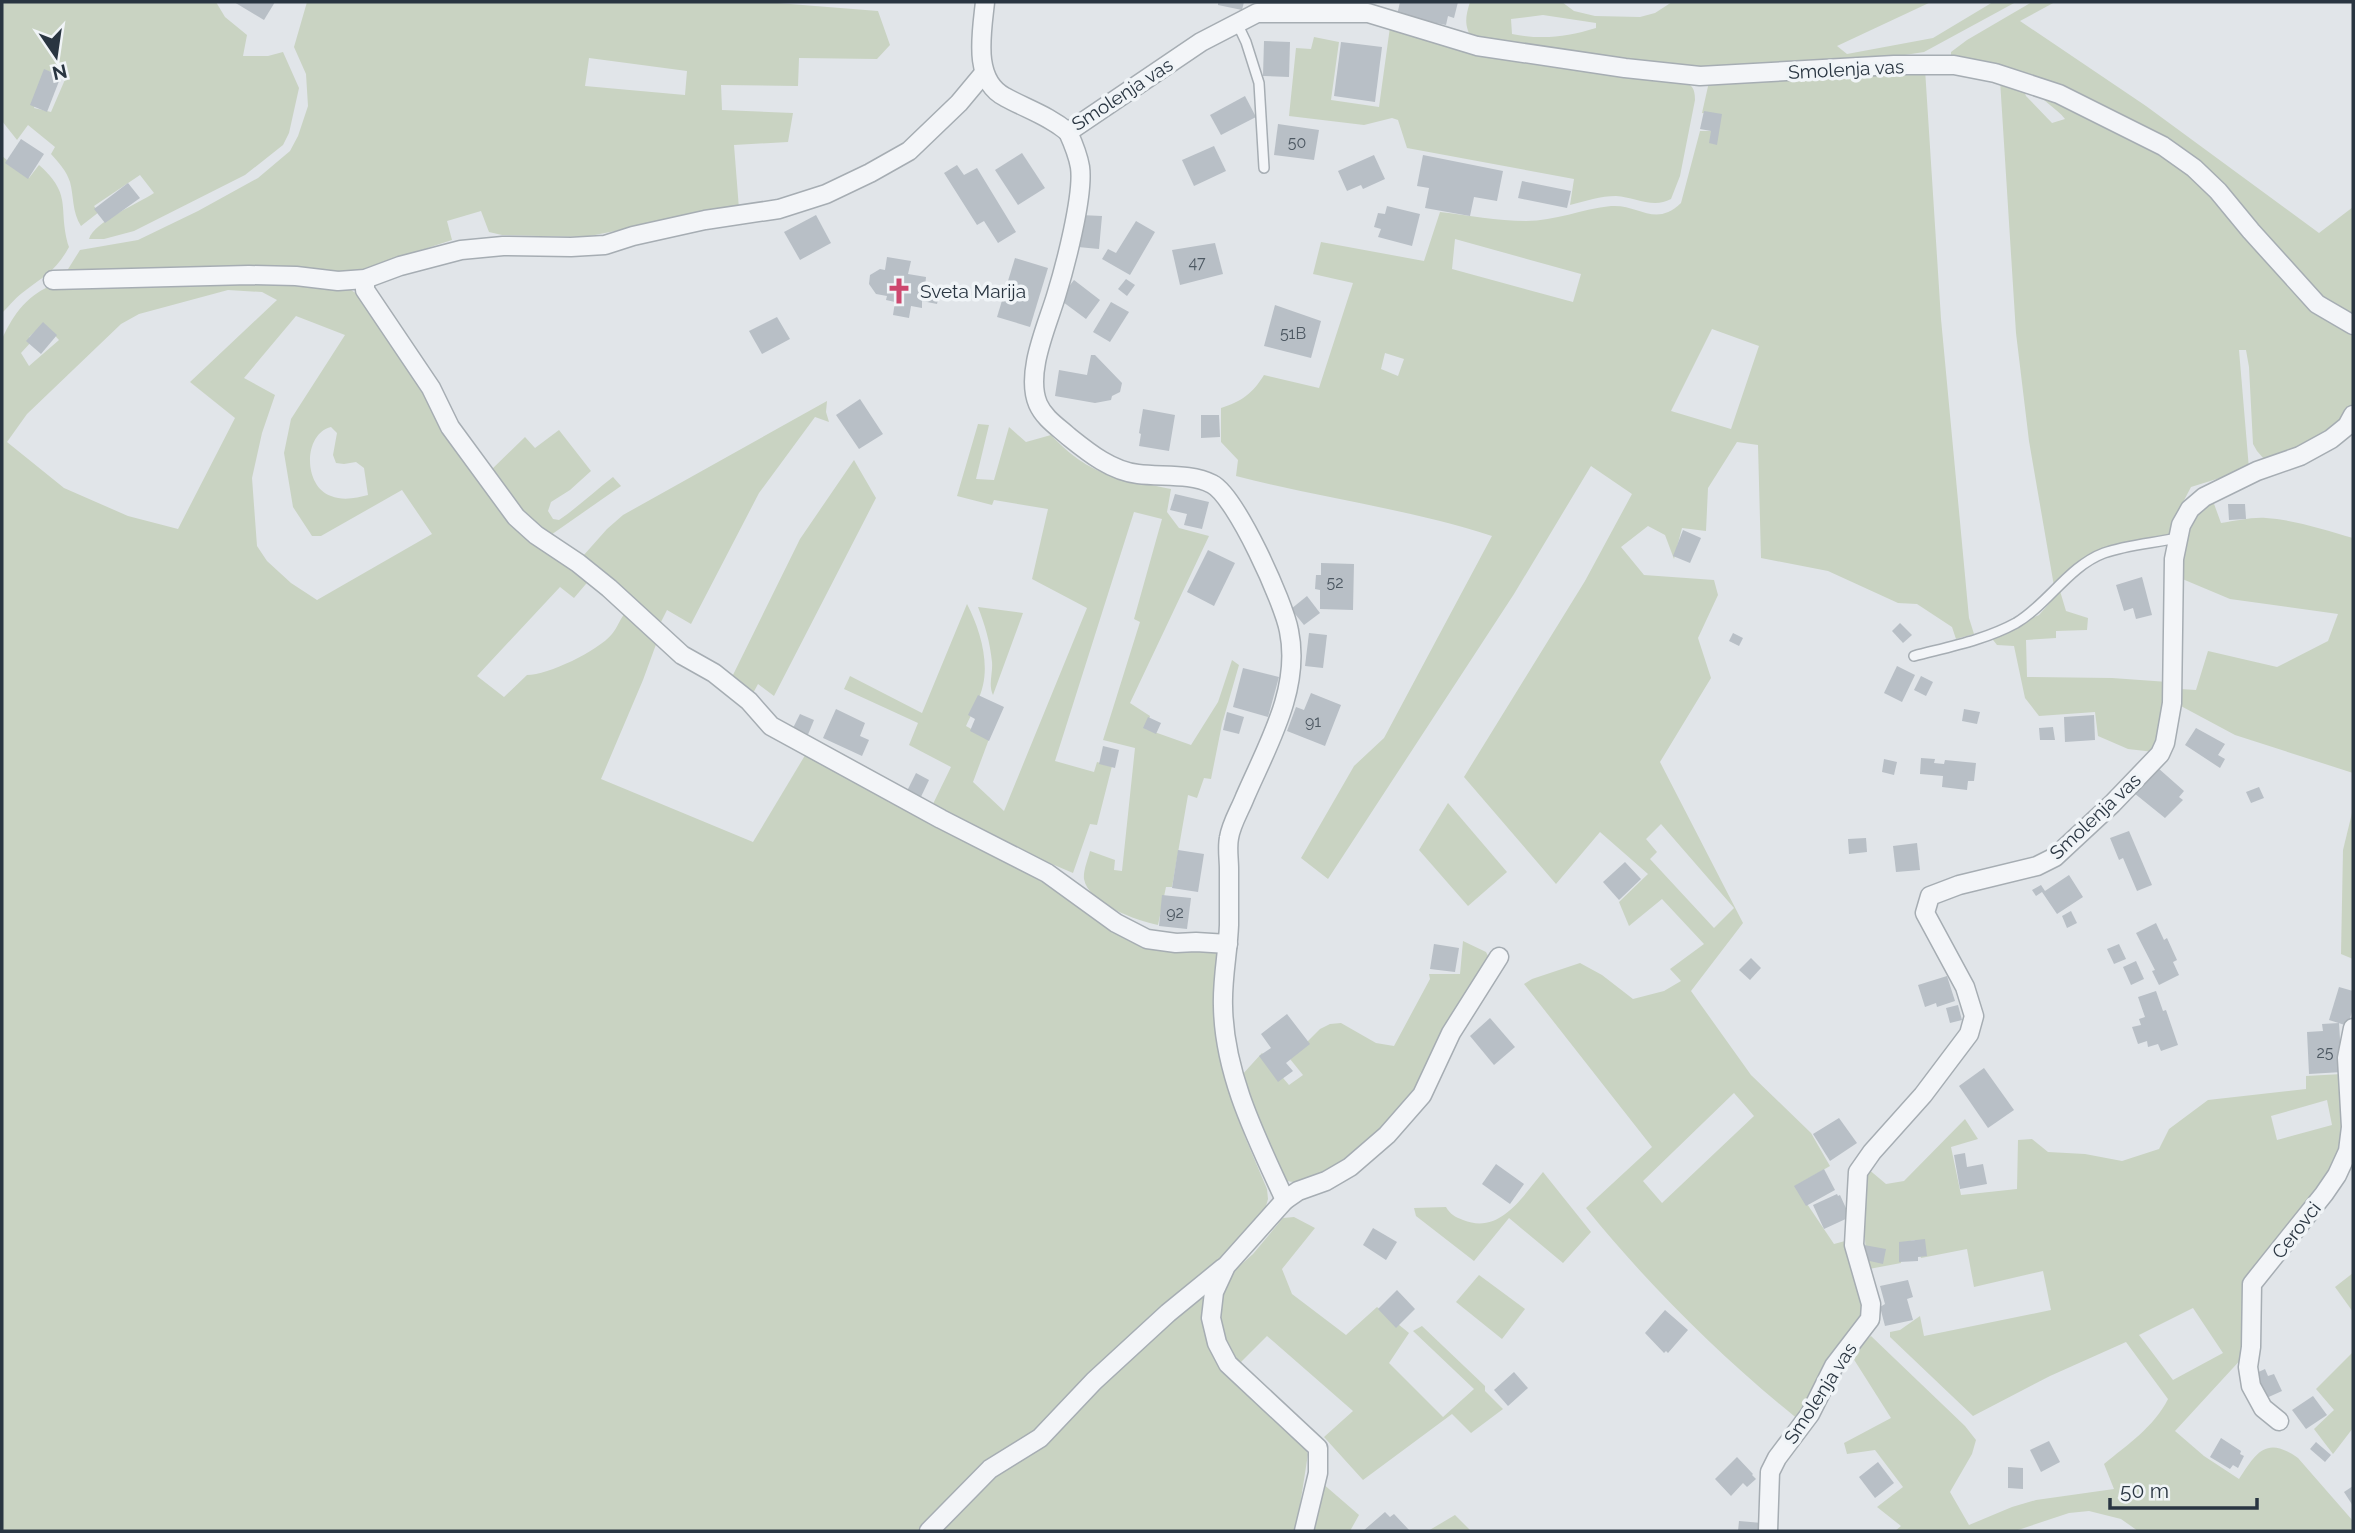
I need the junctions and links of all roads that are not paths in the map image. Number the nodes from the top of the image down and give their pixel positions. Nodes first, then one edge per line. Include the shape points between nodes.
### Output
1 (985, 2) edge
2 (1257, 7) edge
3 (1237, 23) junction
4 (984, 73) junction
5 (1068, 132) junction
6 (1264, 168) dead end
7 (365, 279) junction
8 (53, 281) dead end
9 (2353, 325) edge
10 (2353, 415) edge
11 (2178, 538) junction
12 (1914, 656) dead end
13 (1228, 944) junction
14 (1499, 957) dead end
15 (2353, 1028) edge
16 (1285, 1200) junction
17 (1226, 1266) junction
18 (2279, 1421) dead end
19 (929, 1531) edge
20 (1304, 1531) edge
21 (1768, 1531) edge

1 - 4 street
2 - 3 street, Smolenja vas
2 - 9 street, Smolenja vas via 1368,13 1477,46 1700,76 1894,65 1954,65 1994,73 2059,94 2162,146 2194,168 2317,304
3 - 5 street, Smolenja vas via 1201,42
3 - 6 lane via 1259,83
4 - 5 street, Smolenja vas via 989,85 1003,96 1038,111
4 - 7 street via 909,151 826,194 779,209 705,220 605,245 461,250
5 - 13 street via 1080,169 1078,192 1069,250 1037,355 1038,404 1065,433 1113,467 1215,485 1227,496 1245,528 1289,631 1292,668 1284,705 1229,837
7 - 8 street via 238,275
7 - 13 street via 365,290 431,388 450,427 516,517 609,588 682,655 749,701 771,726 1046,873 1116,923 1147,939
10 - 11 street, Smolenja vas via 2331,439 2204,497 2190,509
11 - 12 lane via 2104,553 2016,623
11 - 21 street, Smolenja vas via 2172,704 2160,754 2055,857 1930,896 1925,914 1965,987 1974,1016 1969,1034 1858,1172 1854,1245 1871,1304 1870,1319 1834,1366 1810,1414 1770,1472
13 - 16 street via 1223,1004 1226,1039 1244,1107
14 - 16 street via 1451,1032 1422,1095 1387,1135 1350,1167
15 - 18 street, Cerovci via 2347,1058 2348,1151 2324,1194 2252,1284 2250,1386 2263,1408
16 - 17 street
17 - 19 street via 1094,1381 1040,1438 990,1469
17 - 20 street via 1214,1292 1211,1318 1217,1343 1228,1364 1318,1448 1318,1473

